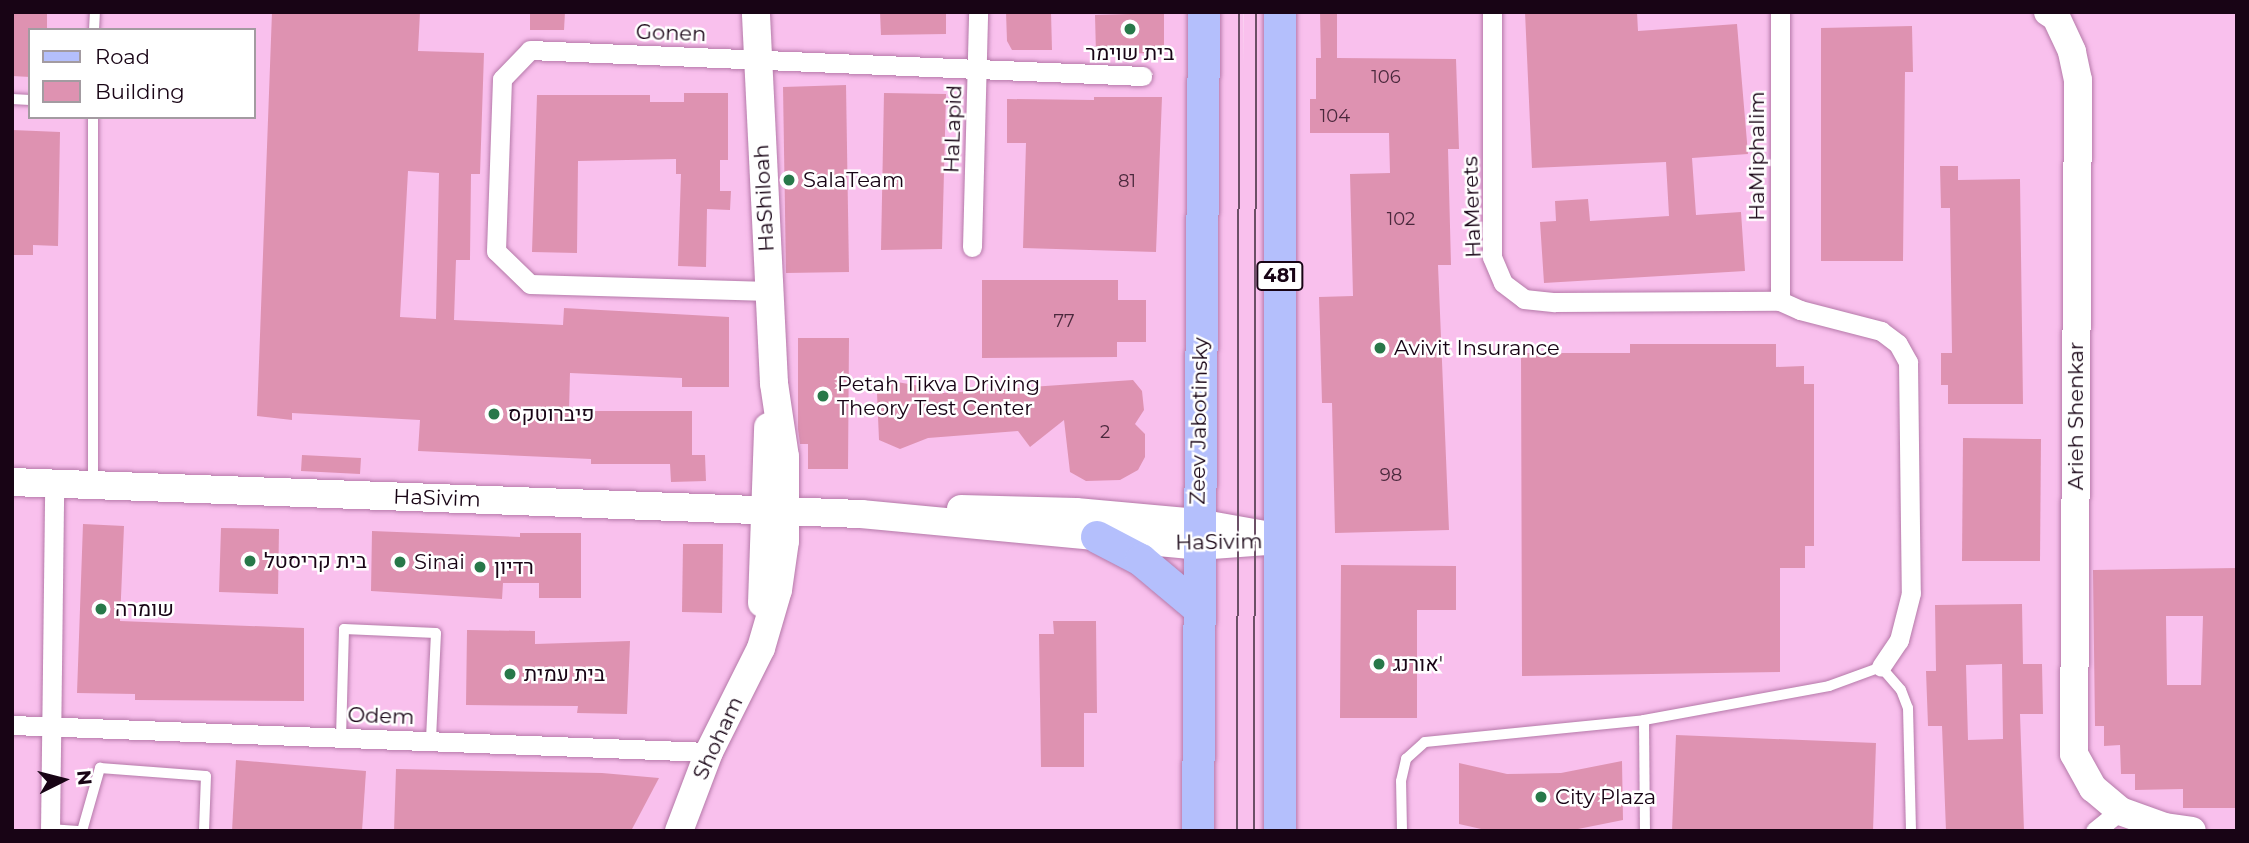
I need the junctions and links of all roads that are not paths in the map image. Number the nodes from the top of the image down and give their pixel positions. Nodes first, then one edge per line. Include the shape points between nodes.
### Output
1 (756, 12) edge
2 (978, 12) edge
3 (1203, 12) edge
4 (1280, 12) edge
5 (1492, 12) edge
6 (1780, 12) edge
7 (2048, 12) edge
8 (756, 59) junction
9 (978, 69) junction
10 (1142, 76) dead end
11 (93, 119) edge
12 (972, 247) dead end
13 (769, 291) junction
14 (1780, 300) junction
15 (12, 482) edge
16 (54, 484) junction
17 (92, 485) junction
18 (775, 511) junction
19 (862, 514) junction
20 (1198, 534) junction
21 (1097, 537) junction
22 (1281, 540) junction
23 (1197, 607) junction
24 (1881, 667) junction
25 (1644, 720) junction
26 (12, 725) edge
27 (51, 726) junction
28 (341, 737) junction
29 (430, 741) junction
30 (709, 752) junction
31 (2120, 811) junction
32 (50, 830) edge
33 (81, 831) edge
34 (204, 831) edge
35 (679, 831) edge
36 (1198, 831) edge
37 (1280, 831) edge
38 (1402, 831) edge
39 (1646, 831) edge
40 (1911, 831) edge
41 (2095, 831) edge
42 (2192, 831) edge

1 - 8 street, HaShiloah
2 - 9 street, HaLapid
3 - 20 main road, Zeev Jabotinsky
4 - 22 main road, 481
5 - 14 street, HaMerets via 1492,257 1503,283 1524,299 1555,302
6 - 14 street, HaMiphalim
7 - 31 street, Arieh Shenkar via 2056,17 2072,51 2078,80 2074,754 2093,789
8 - 9 street, Gonen
8 - 13 street, HaShiloah
8 - 13 street, Gonen via 530,50 502,79 496,251 530,284
9 - 10 street, Gonen
9 - 12 street, HaLapid
11 - 17 lane
13 - 18 street, HaShiloah via 774,383 785,457
14 - 24 street via 1800,310 1881,331 1898,344 1908,362 1911,593 1899,640
15 - 16 street, HaSivim
16 - 17 street, HaSivim
16 - 27 street
17 - 18 street, HaSivim
18 - 19 street, HaSivim
18 - 30 street, Shoham via 782,567 761,648
19 - 20 street, HaSivim via 978,509
19 - 21 street, HaSivim
20 - 21 street, HaSivim
20 - 22 street, HaSivim
20 - 23 main road, Zeev Jabotinsky
21 - 23 main road via 1142,560
22 - 37 main road, 481
23 - 36 main road, Zeev Jabotinsky
24 - 25 lane via 1829,686
24 - 40 lane via 1901,690 1908,708
25 - 38 lane via 1425,741 1406,759 1401,781
25 - 39 lane
26 - 27 street, Odem
27 - 28 street, Odem
27 - 32 street
28 - 29 street, Odem
28 - 29 lane via 344,629 436,633
29 - 30 street, Odem
30 - 35 street, Shoham
31 - 41 street
31 - 42 street, Arieh Shenkar
32 - 33 lane
33 - 34 lane via 100,768 206,776

